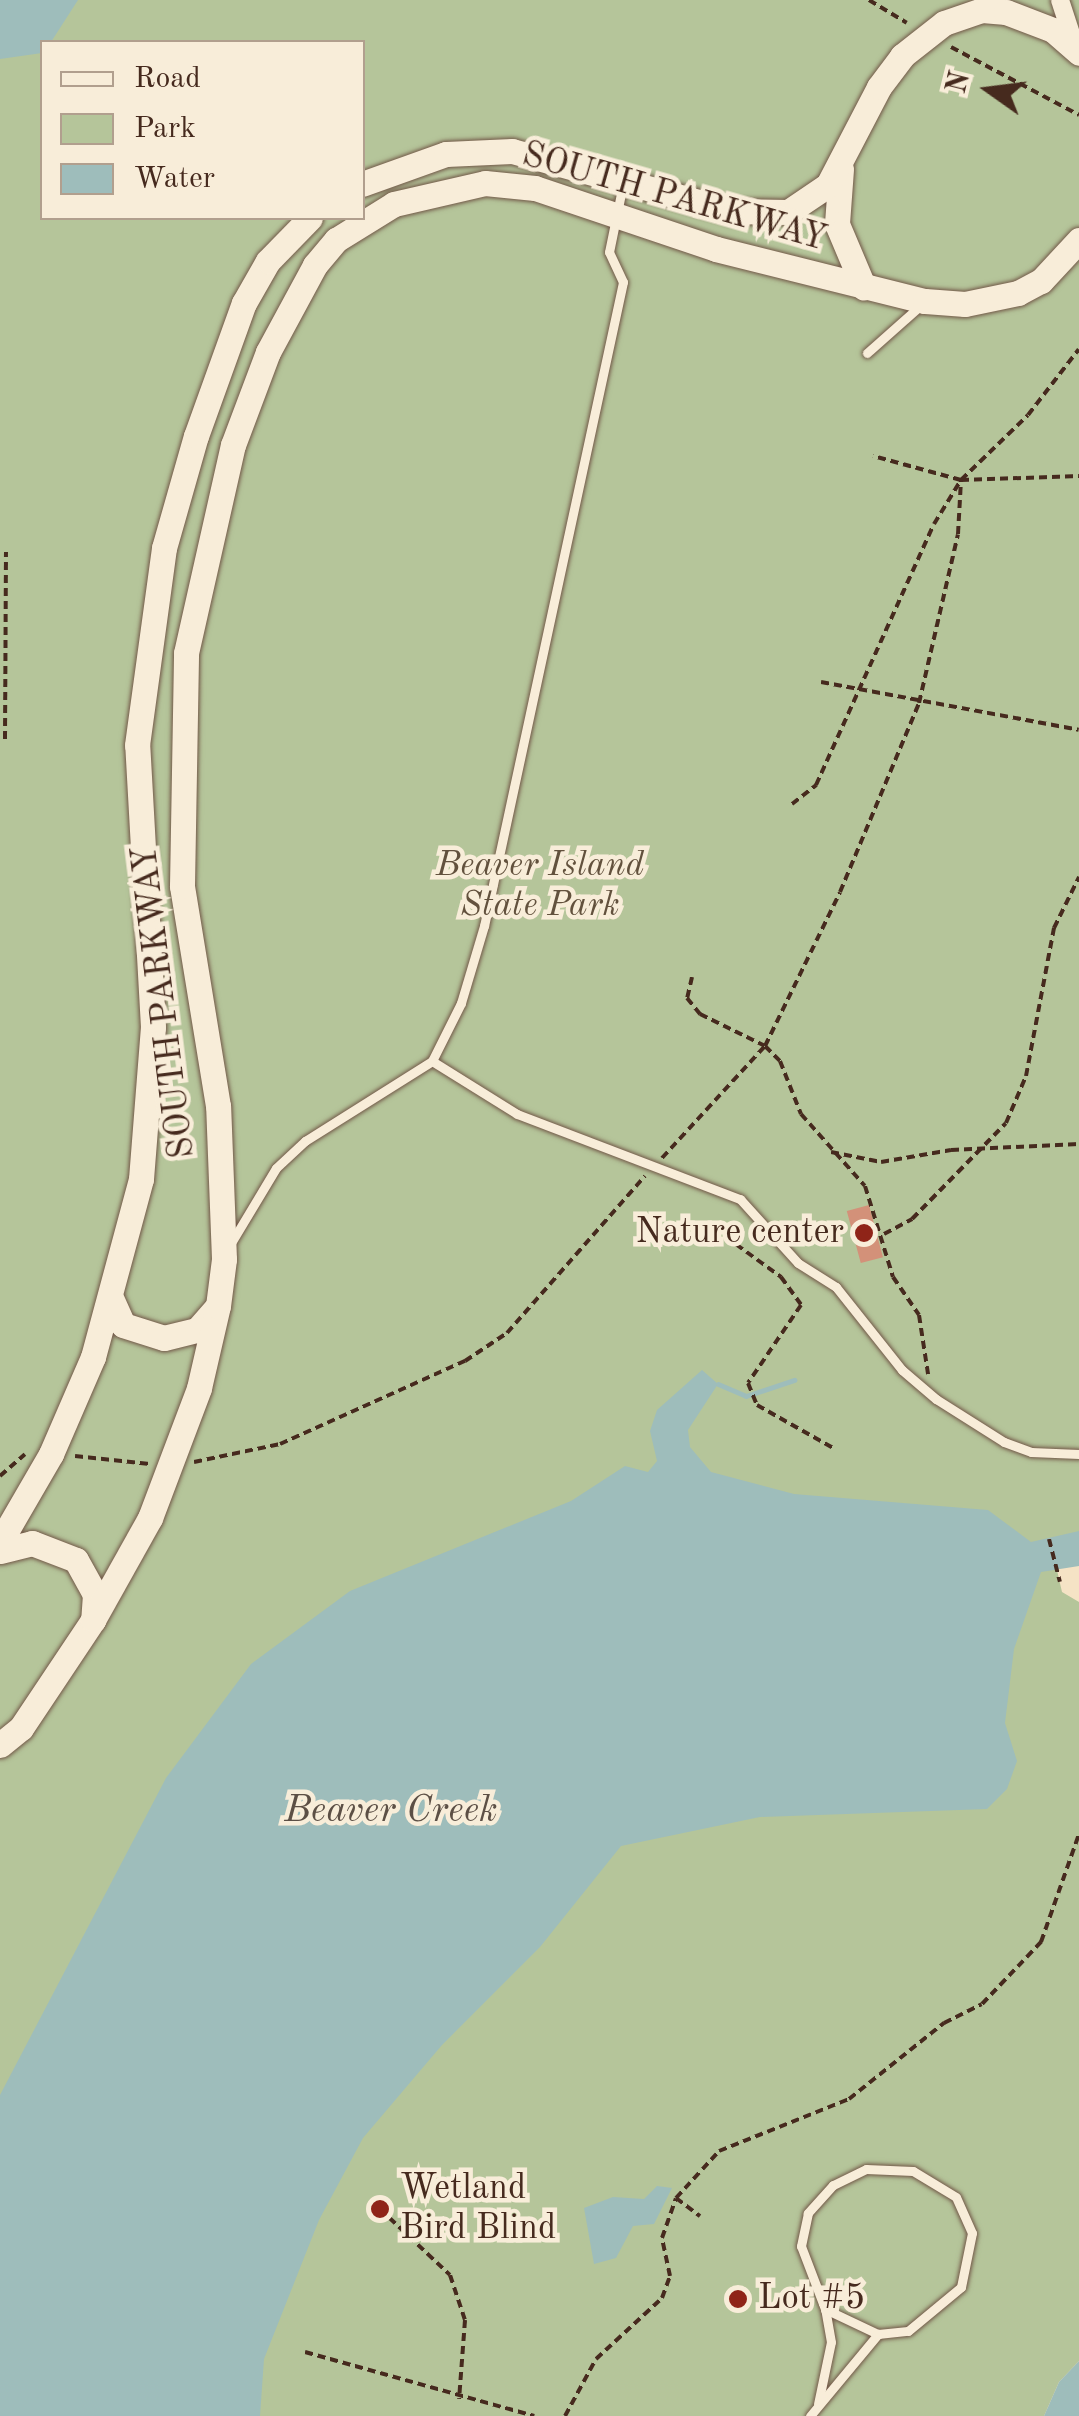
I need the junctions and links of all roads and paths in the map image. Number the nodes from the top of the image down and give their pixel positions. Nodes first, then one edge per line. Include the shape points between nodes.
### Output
1 (869, 0) edge
2 (984, 0) edge
3 (1060, 0) edge
4 (960, 16) junction
5 (926, 34) junction
6 (1077, 50) edge
7 (1079, 115) edge
8 (844, 157) junction
9 (625, 178) junction
10 (365, 183) edge
11 (614, 214) junction
12 (308, 220) edge
13 (365, 220) edge
14 (365, 220) edge
15 (1079, 240) edge
16 (864, 288) junction
17 (925, 301) junction
18 (1079, 349) edge
19 (868, 352) dead end
20 (873, 456) dead end
21 (1079, 476) edge
22 (961, 480) junction
23 (6, 552) dead end
24 (821, 682) dead end
25 (859, 691) junction
26 (919, 703) junction
27 (1079, 730) edge
28 (5, 739) dead end
29 (792, 804) dead end
30 (1079, 877) edge
31 (692, 977) dead end
32 (765, 1046) junction
33 (432, 1061) junction
34 (1079, 1144) edge
35 (980, 1148) junction
36 (830, 1151) junction
37 (655, 1165) junction
38 (715, 1229) dead end
39 (883, 1234) junction
40 (224, 1259) junction
41 (112, 1300) junction
42 (218, 1306) junction
43 (936, 1398) junction
44 (833, 1448) dead end
45 (51, 1454) junction
46 (1079, 1454) edge
47 (171, 1466) junction
48 (0, 1476) edge
49 (1049, 1540) dead end
50 (0, 1542) edge
51 (0, 1551) edge
52 (1060, 1582) dead end
53 (93, 1620) junction
54 (22, 1728) junction
55 (0, 1745) edge
56 (0, 1761) edge
57 (1079, 1834) edge
58 (676, 2198) junction
59 (380, 2210) dead end
60 (700, 2216) dead end
61 (825, 2309) junction
62 (878, 2334) junction
63 (305, 2352) dead end
64 (459, 2400) junction
65 (814, 2412) edge
66 (534, 2416) edge
67 (565, 2416) edge

1 - 5 path
2 - 4 street, SOUTH PARKWAY
3 - 6 street
4 - 5 street, SOUTH PARKWAY
4 - 6 street via 1006,12 1053,30
5 - 7 path
5 - 8 street, SOUTH PARKWAY via 878,87
8 - 9 street, SOUTH PARKWAY via 808,202 764,216
8 - 16 street via 837,224
9 - 10 street, SOUTH PARKWAY via 555,159 473,151 415,161
9 - 11 lane
11 - 14 street, SOUTH PARKWAY via 536,188 485,183 424,194
11 - 16 street, SOUTH PARKWAY
11 - 33 lane via 609,252 623,282 489,904 461,1003
12 - 41 street, SOUTH PARKWAY via 268,262 234,330 181,484 153,600 138,745 150,1076 141,1179
13 - 40 street, SOUTH PARKWAY via 336,240 291,302 240,427 186,653 179,800 187,944 218,1106
15 - 17 street, SOUTH PARKWAY via 1041,282 1018,293 965,304
16 - 17 street, SOUTH PARKWAY
17 - 19 lane
18 - 22 path via 1028,415
20 - 22 path
21 - 22 path
22 - 25 path
22 - 26 path via 958,534
23 - 28 path
24 - 25 path
25 - 26 path
25 - 29 path via 816,785
26 - 27 path
26 - 32 path via 789,1006
30 - 35 path via 1054,928 1026,1076 1006,1123
31 - 32 path via 687,998 700,1014
32 - 36 path
32 - 37 path
33 - 37 lane via 517,1114
33 - 40 lane via 332,1123 276,1168
34 - 35 path
35 - 36 path via 881,1162
35 - 39 path via 912,1219
36 - 39 path via 865,1186
37 - 43 lane via 740,1200 798,1263 836,1287 902,1370
37 - 47 path via 506,1333 466,1361 280,1444
38 - 44 path via 782,1277 801,1305 748,1383 758,1405
39 - 43 path via 893,1277 919,1315
40 - 42 street, SOUTH PARKWAY
41 - 42 street via 124,1324 164,1338 197,1330
41 - 45 street, SOUTH PARKWAY
42 - 47 street, SOUTH PARKWAY
43 - 46 lane via 1004,1442 1030,1452
45 - 47 path
45 - 48 path via 18,1454
45 - 50 street, SOUTH PARKWAY
47 - 53 street, SOUTH PARKWAY
49 - 52 path
51 - 53 street via 32,1543 76,1560 95,1594
53 - 54 street, SOUTH PARKWAY
54 - 55 street, SOUTH PARKWAY
54 - 56 street
57 - 58 path via 1041,1942 982,2004 944,2022 849,2098 719,2150
58 - 60 path
58 - 67 path via 662,2238 670,2276 662,2298 596,2359
59 - 64 path via 450,2275 466,2320
61 - 62 lane
61 - 62 lane via 801,2246 808,2213 833,2186 866,2169 913,2171 956,2198 972,2233 961,2287 908,2332
61 - 65 lane via 832,2342
62 - 65 lane
63 - 64 path
64 - 66 path

